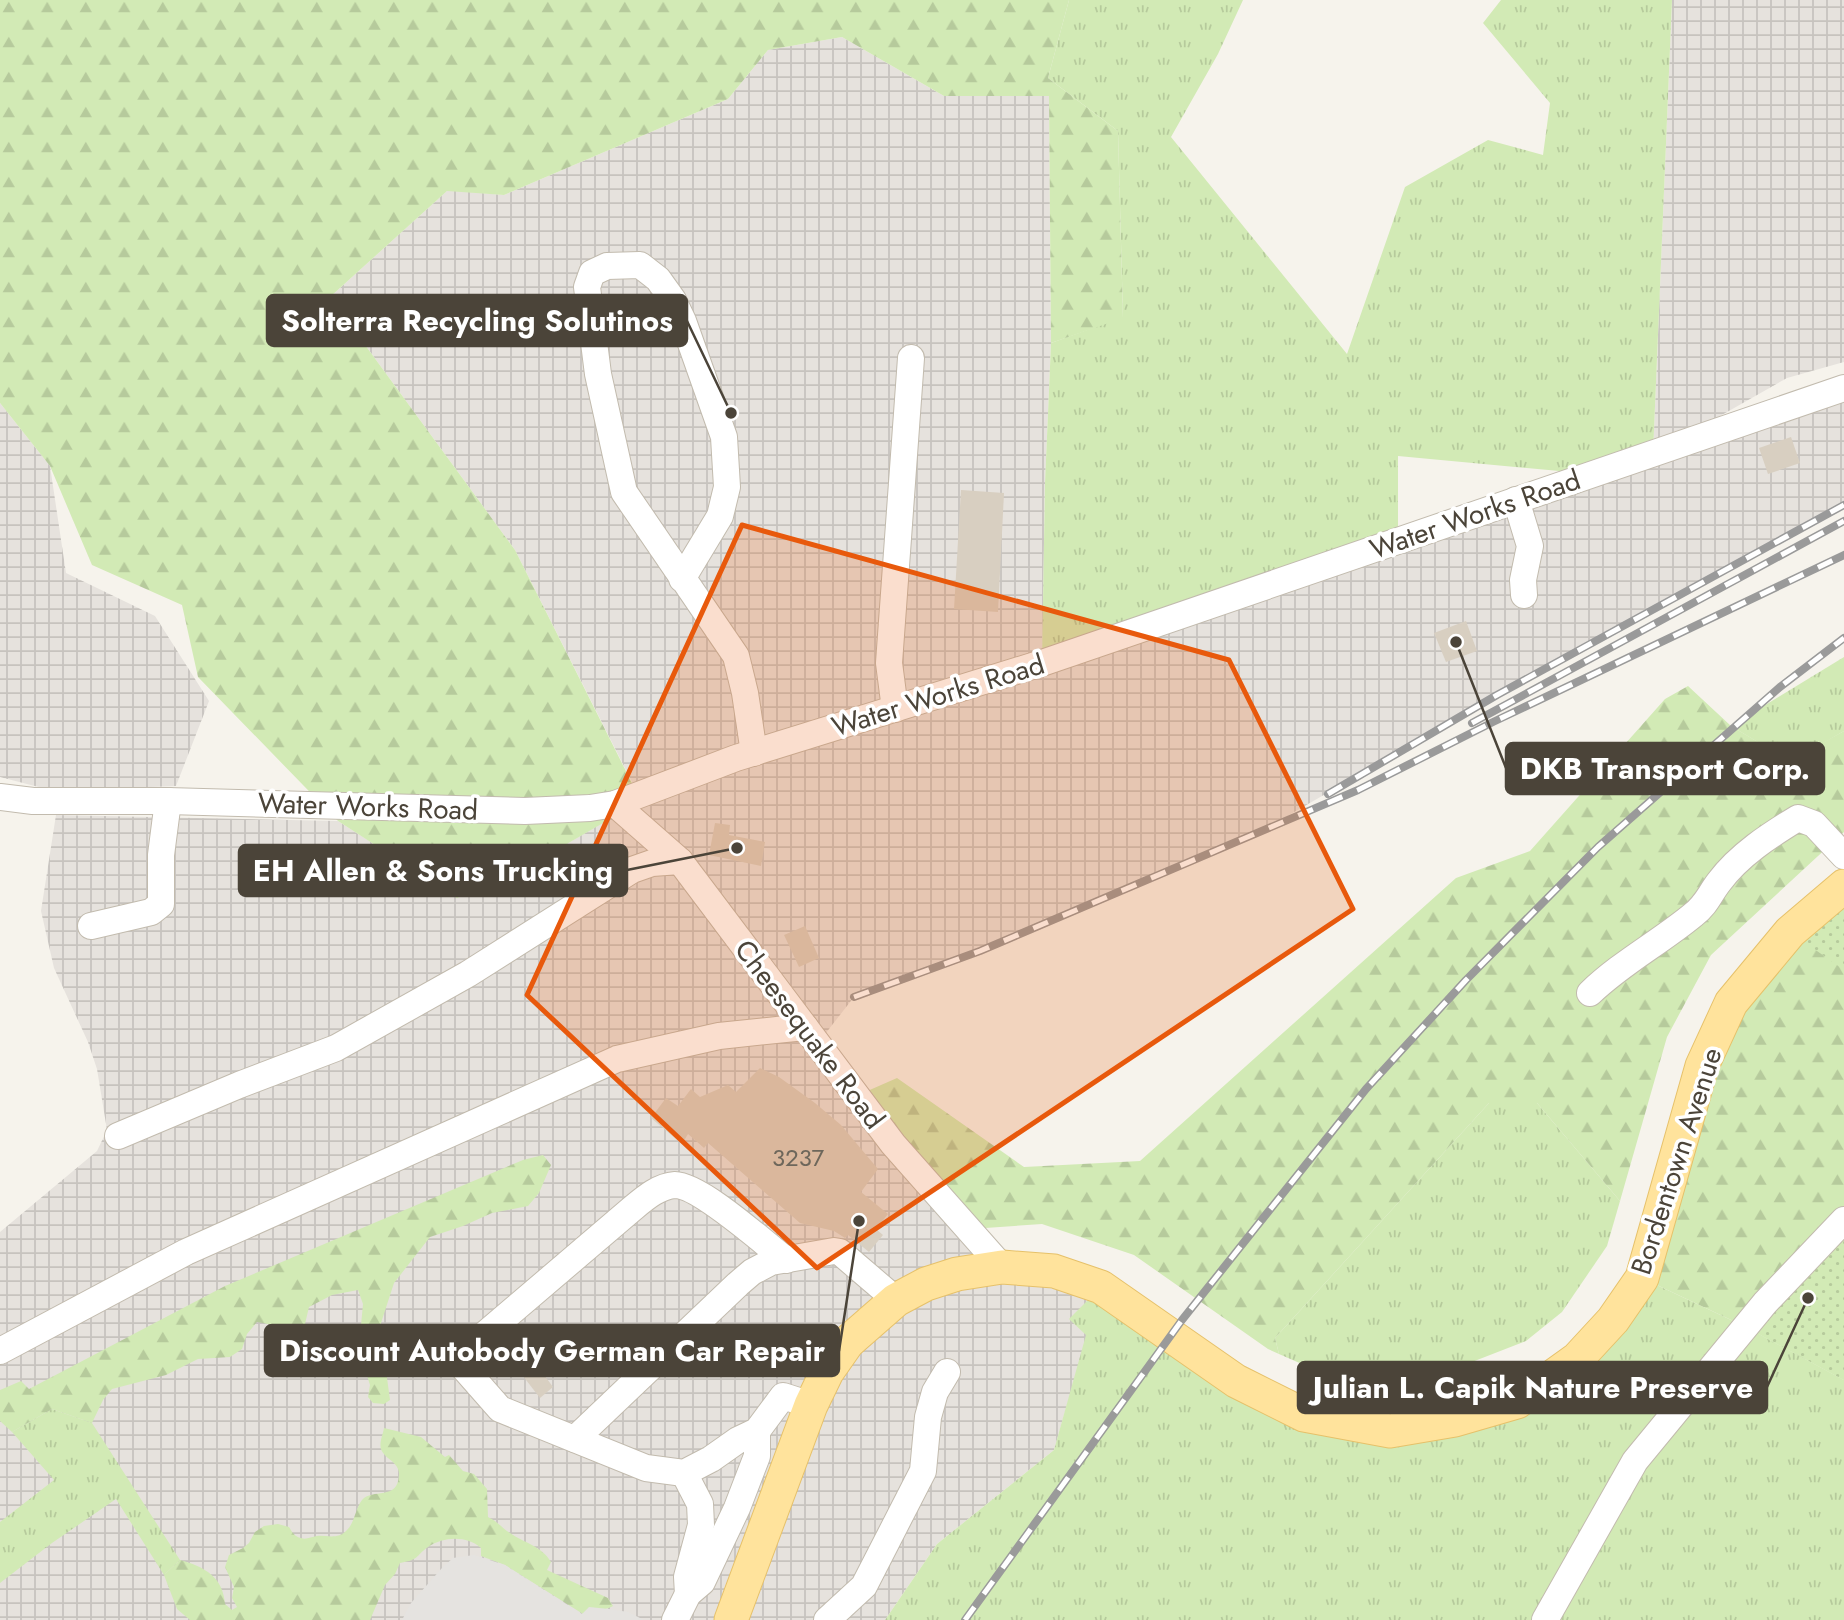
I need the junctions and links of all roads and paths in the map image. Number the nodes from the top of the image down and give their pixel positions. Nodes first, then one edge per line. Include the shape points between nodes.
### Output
1 (911, 358) dead end
2 (1844, 388) edge
3 (1516, 500) junction
4 (682, 579) junction
5 (1524, 595) dead end
6 (895, 709) junction
7 (754, 753) junction
8 (0, 797) edge
9 (168, 801) junction
10 (615, 804) junction
11 (1844, 856) edge
12 (680, 861) junction
13 (1844, 886) edge
14 (90, 926) dead end
15 (1590, 993) dead end
16 (805, 1027) junction
17 (118, 1136) dead end
18 (1844, 1220) edge
19 (786, 1260) junction
20 (1002, 1267) junction
21 (896, 1300) junction
22 (0, 1351) edge
23 (947, 1372) dead end
24 (811, 1405) junction
25 (757, 1431) junction
26 (575, 1439) junction
27 (684, 1473) junction
28 (688, 1594) junction
29 (676, 1620) edge
30 (732, 1620) edge
31 (827, 1620) edge
32 (1545, 1620) edge

1 - 6 street via 889,663
2 - 3 street, Water Works Road
3 - 5 street via 1530,546
3 - 6 street, Water Works Road
4 - 4 street via 624,492 598,373 587,286 592,273 607,266 640,265 673,300 724,437 727,487 720,516
4 - 7 street via 736,656
6 - 7 street, Water Works Road
7 - 10 street, Water Works Road
8 - 9 street, Water Works Road
9 - 10 street, Water Works Road via 525,811
9 - 14 street via 161,904 151,912
10 - 12 street, Cheesequake Road
11 - 15 street via 1814,824 1798,818 1757,843 1719,881 1707,903
12 - 16 street, Cheesequake Road
12 - 17 street via 632,870 468,974 336,1048
13 - 20 main road, Bordentown Avenue via 1790,932 1731,1003 1702,1066 1642,1278 1613,1320 1577,1359 1517,1402 1455,1420 1390,1431 1304,1415 1236,1381 1101,1287 1054,1270
16 - 20 street, Cheesequake Road via 893,1144
16 - 22 street via 719,1037 617,1059 186,1252
18 - 32 street via 1765,1303 1636,1461
19 - 21 street via 840,1252
19 - 26 street via 752,1272
19 - 26 street via 702,1195 680,1185 664,1187 456,1359 500,1409
20 - 21 main road, Bordentown Avenue via 957,1274
21 - 24 main road, Bordentown Avenue via 848,1342
23 - 31 street via 928,1417 923,1471 864,1586
24 - 25 street via 783,1396
24 - 30 main road, Bordentown Avenue
25 - 27 street
25 - 28 street via 757,1456 737,1508 702,1582
26 - 27 street via 646,1468
27 - 28 street via 700,1504 701,1525 687,1577
28 - 29 street

